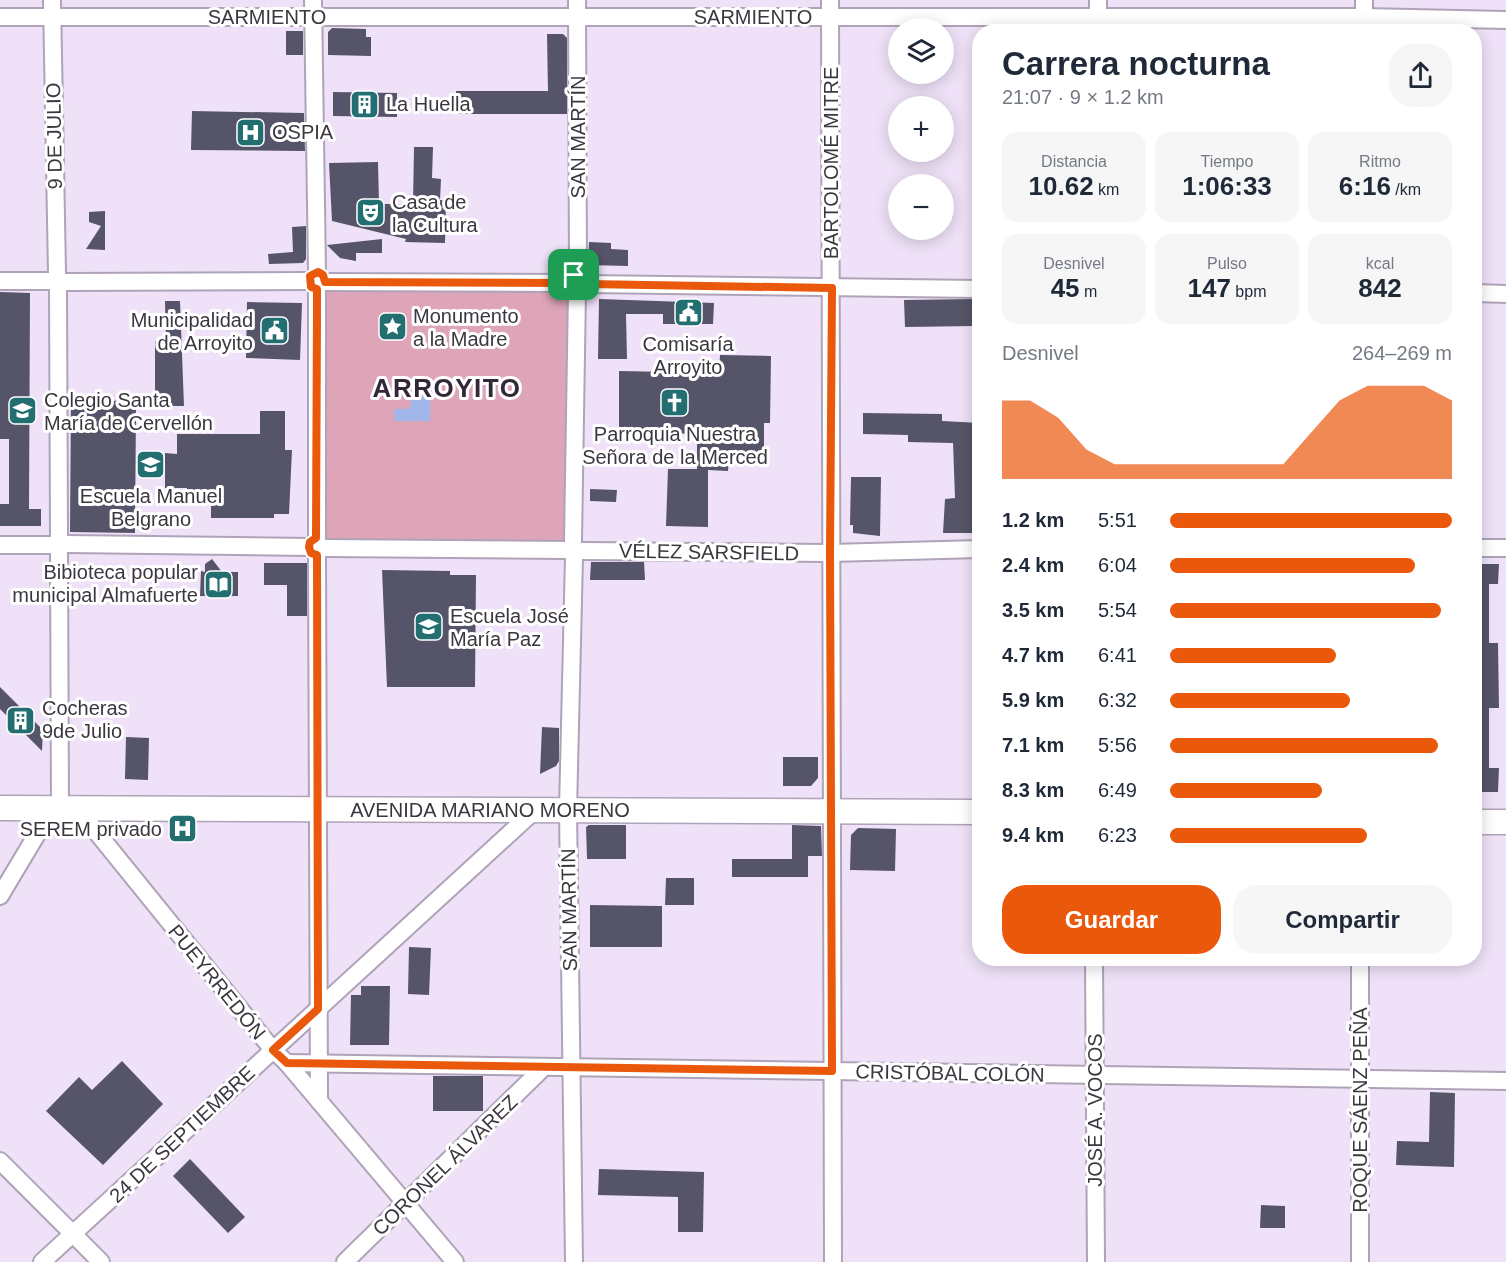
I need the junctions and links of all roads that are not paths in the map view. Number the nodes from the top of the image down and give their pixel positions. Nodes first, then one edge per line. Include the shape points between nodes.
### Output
1 (52, 0) edge
2 (577, 0) edge
3 (830, 0) edge
4 (1098, 0) edge
5 (1364, 0) edge
6 (313, 9) edge
7 (0, 17) edge
8 (52, 17) junction
9 (577, 17) junction
10 (830, 17) junction
11 (1506, 20) edge
12 (1064, 24) edge
13 (1098, 24) edge
14 (1364, 24) edge
15 (0, 281) edge
16 (58, 281) junction
17 (317, 281) junction
18 (578, 283) junction
19 (832, 288) junction
20 (972, 289) edge
21 (1482, 294) edge
22 (1506, 294) edge
23 (0, 545) edge
24 (59, 545) junction
25 (317, 547) junction
26 (1482, 548) edge
27 (1506, 548) edge
28 (972, 549) edge
29 (574, 550) junction
30 (830, 553) junction
31 (0, 808) edge
32 (63, 808) junction
33 (317, 810) junction
34 (534, 810) junction
35 (568, 810) junction
36 (831, 811) junction
37 (972, 812) edge
38 (1482, 822) edge
39 (1506, 822) edge
40 (0, 896) edge
41 (1094, 966) edge
42 (1360, 966) edge
43 (318, 1009) junction
44 (273, 1050) junction
45 (287, 1063) junction
46 (318, 1064) junction
47 (544, 1067) junction
48 (572, 1067) junction
49 (832, 1071) junction
50 (1095, 1075) junction
51 (1360, 1079) junction
52 (1506, 1081) edge
53 (319, 1101) junction
54 (0, 1161) edge
55 (406, 1204) junction
56 (74, 1233) junction
57 (42, 1262) edge
58 (101, 1262) edge
59 (345, 1262) edge
60 (455, 1262) edge
61 (574, 1262) edge
62 (833, 1262) edge
63 (1096, 1262) edge
64 (1360, 1262) edge

1 - 8 street, 9 DE JULIO
2 - 9 street, SAN MARTÍN
3 - 10 street, BARTOLOMÉ MITRE
4 - 13 street
5 - 14 street
6 - 8 street, SARMIENTO
6 - 9 street, SARMIENTO
6 - 17 street
7 - 8 street, SARMIENTO
8 - 16 street, 9 DE JULIO
9 - 10 street, SARMIENTO
9 - 18 street, SAN MARTÍN
10 - 12 street, SARMIENTO
10 - 19 street, BARTOLOMÉ MITRE
11 - 14 street, SARMIENTO
15 - 16 street
16 - 17 street
16 - 24 street, 9 DE JULIO
17 - 18 street
17 - 25 street
18 - 19 street
18 - 29 street, SAN MARTÍN
19 - 20 street
19 - 30 street, BARTOLOMÉ MITRE
21 - 22 street
23 - 24 street, VÉLEZ SARSFIELD
24 - 25 street, VÉLEZ SARSFIELD
24 - 32 street, 9 DE JULIO
25 - 29 street, VÉLEZ SARSFIELD
25 - 33 street
26 - 27 street
28 - 30 street, VÉLEZ SARSFIELD
29 - 30 street, VÉLEZ SARSFIELD
29 - 35 street, SAN MARTÍN
30 - 36 street, BARTOLOMÉ MITRE
31 - 32 main road, AVENIDA MARIANO MORENO
32 - 33 main road, AVENIDA MARIANO MORENO
32 - 40 street
32 - 44 street, PUEYRREDÓN
33 - 34 main road, AVENIDA MARIANO MORENO
33 - 43 street
34 - 35 main road, AVENIDA MARIANO MORENO
34 - 43 street, 24 DE SEPTIEMBRE
35 - 36 main road, AVENIDA MARIANO MORENO
35 - 48 street, SAN MARTÍN
36 - 37 main road, AVENIDA MARIANO MORENO
36 - 49 street, BARTOLOMÉ MITRE
38 - 39 main road
41 - 50 street, JOSÉ A. VOCOS
42 - 51 street, ROQUE SÁENZ PEÑA
43 - 44 street, 24 DE SEPTIEMBRE
43 - 46 street
44 - 45 street, PUEYRREDÓN
44 - 56 street, 24 DE SEPTIEMBRE
45 - 46 street, CRISTÓBAL COLÓN
45 - 53 street, PUEYRREDÓN
46 - 47 street, CRISTÓBAL COLÓN
46 - 53 street
47 - 48 street, CRISTÓBAL COLÓN
47 - 55 street, CORONEL ÁLVAREZ
48 - 49 street, CRISTÓBAL COLÓN
48 - 61 street, SAN MARTÍN
49 - 50 street, CRISTÓBAL COLÓN
49 - 62 street, BARTOLOMÉ MITRE
50 - 51 street, CRISTÓBAL COLÓN
50 - 63 street, JOSÉ A. VOCOS
51 - 52 street, CRISTÓBAL COLÓN
51 - 64 street, ROQUE SÁENZ PEÑA
53 - 55 street, PUEYRREDÓN
54 - 56 street
55 - 59 street, CORONEL ÁLVAREZ
55 - 60 street, PUEYRREDÓN
56 - 57 street, 24 DE SEPTIEMBRE
56 - 58 street

